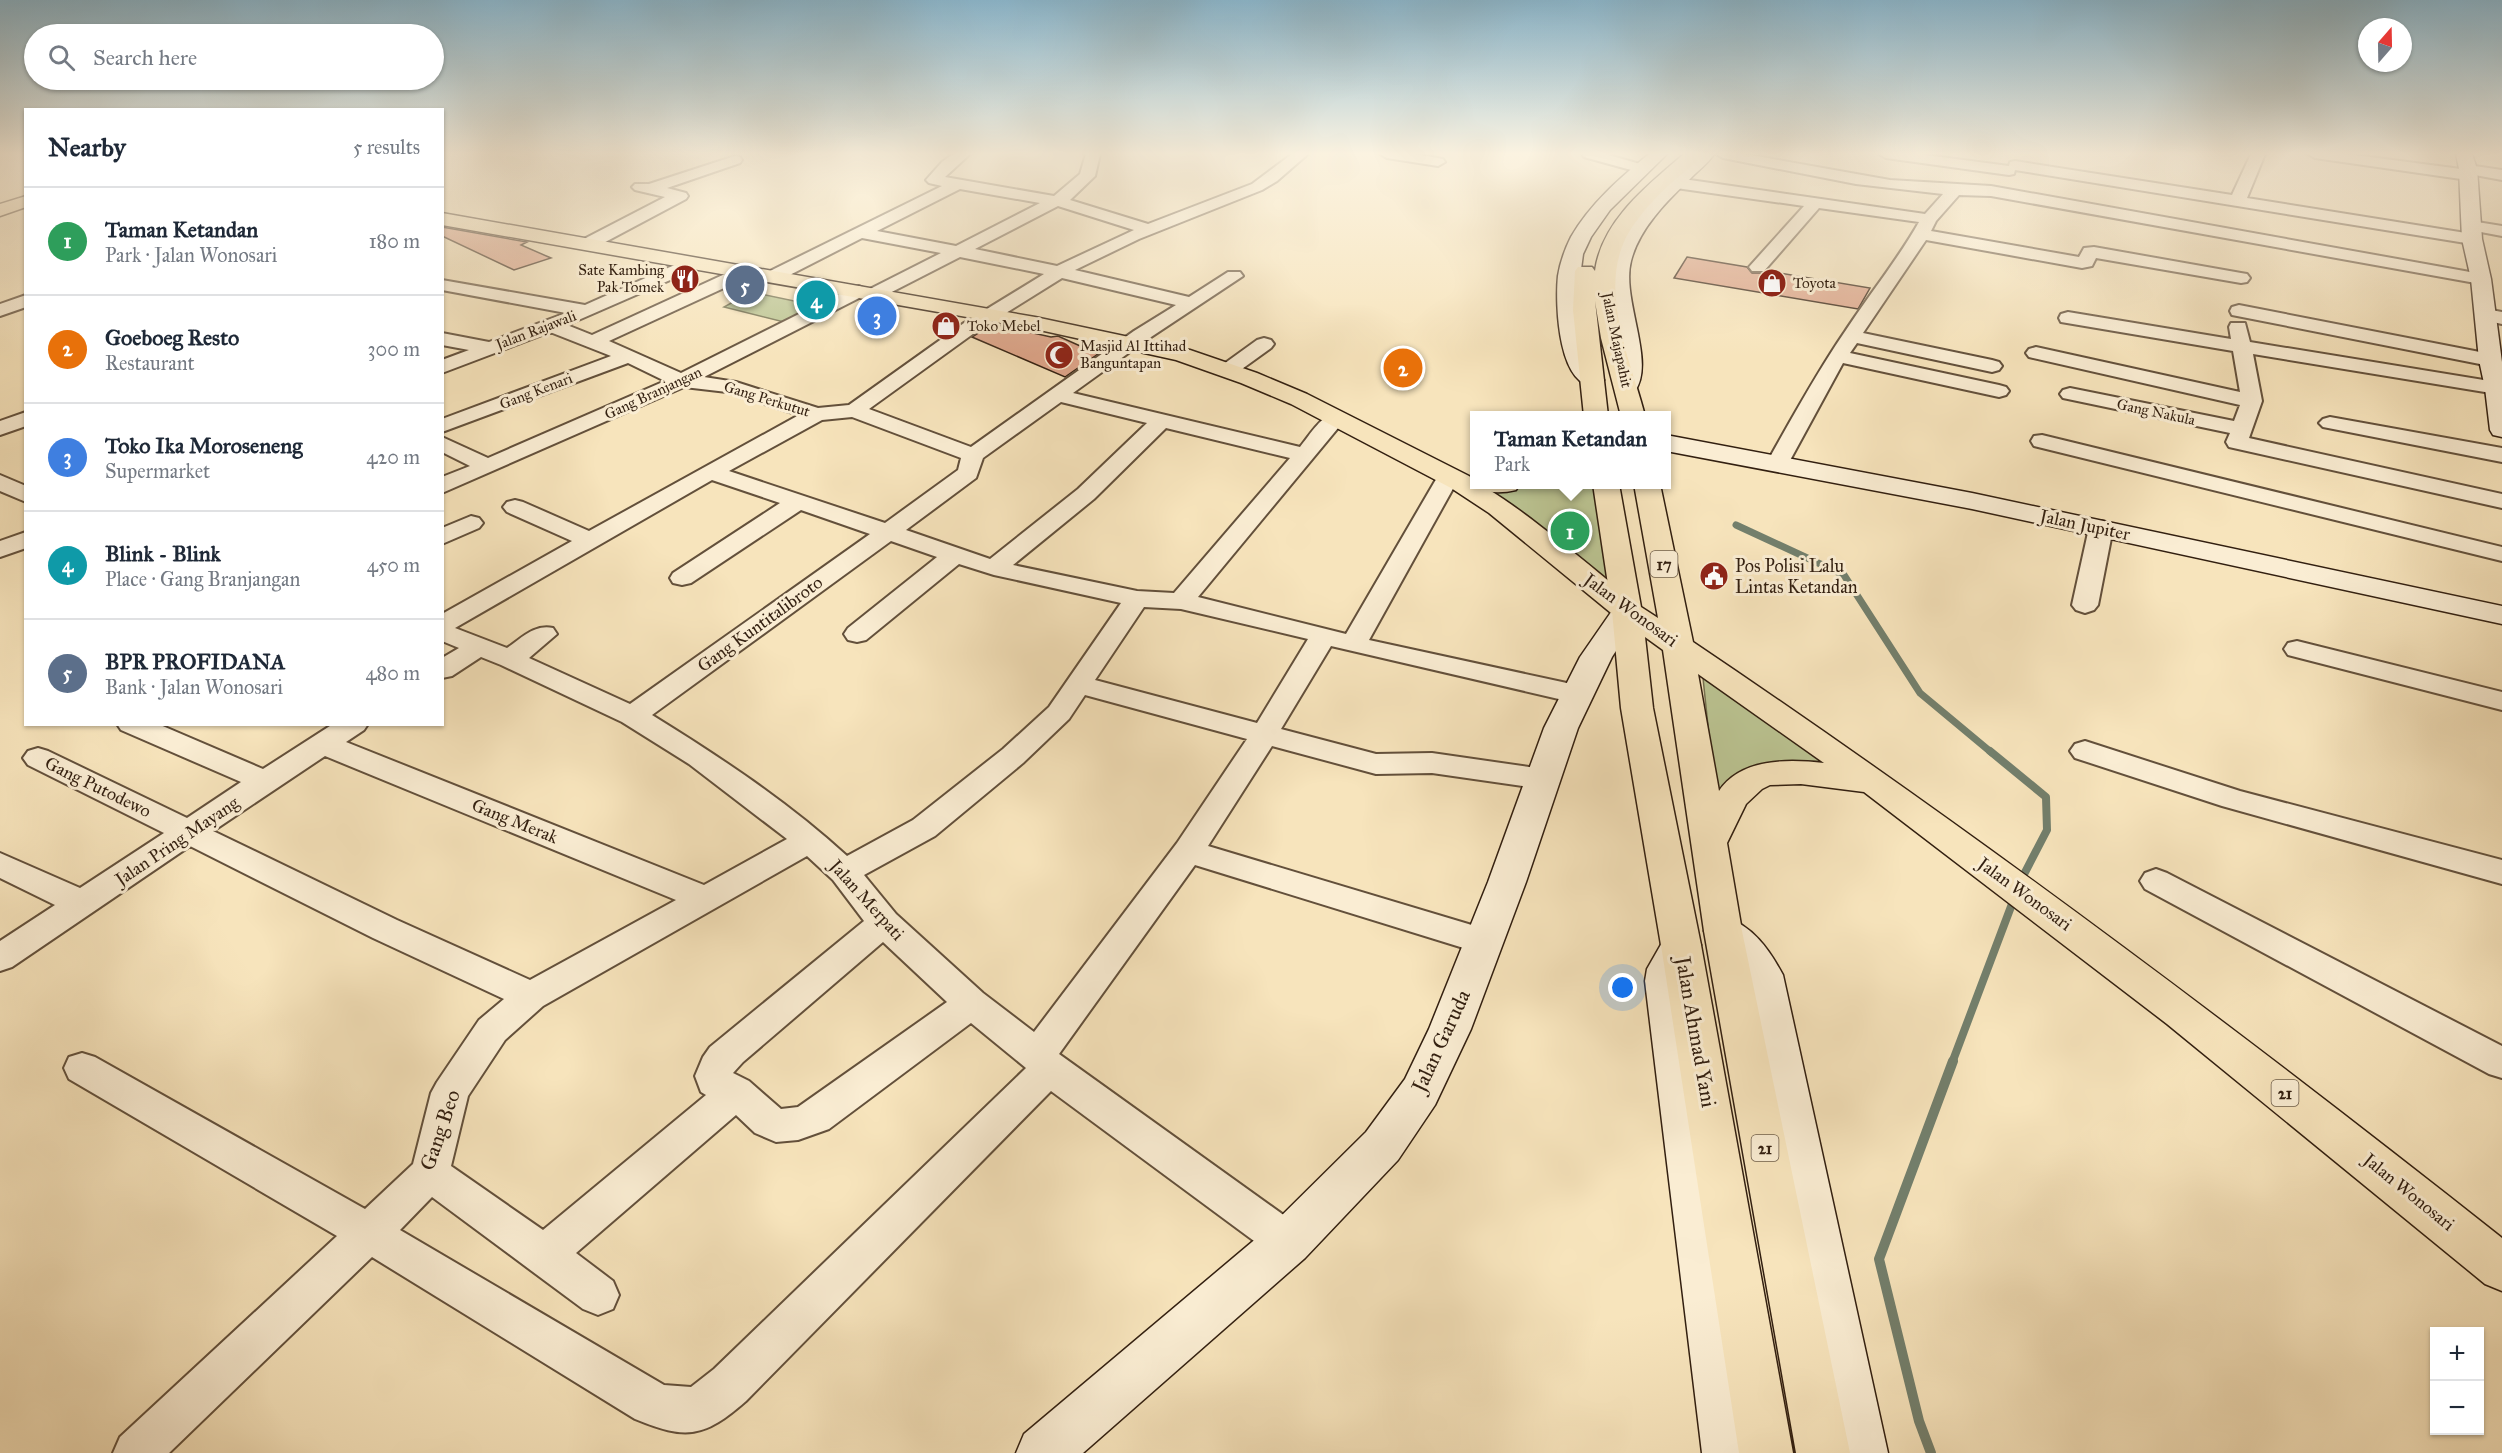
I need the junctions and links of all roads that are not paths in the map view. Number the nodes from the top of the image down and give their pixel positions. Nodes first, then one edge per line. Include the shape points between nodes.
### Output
1 (459, 222) edge
2 (631, 222) edge
3 (882, 222) edge
4 (1015, 222) edge
5 (1125, 222) edge
6 (1172, 222) edge
7 (1592, 222) edge
8 (1607, 222) edge
9 (1627, 222) edge
10 (1642, 222) edge
11 (1798, 222) edge
12 (1905, 222) edge
13 (1929, 222) edge
14 (2155, 222) edge
15 (2208, 222) edge
16 (2397, 222) edge
17 (2470, 222) edge
18 (1925, 226) junction
19 (1152, 230) junction
20 (2204, 231) junction
21 (2502, 231) edge
22 (2471, 232) junction
23 (860, 233) junction
24 (2249, 239) junction
25 (588, 244) junction
26 (957, 251) junction
27 (694, 263) junction
28 (1758, 267) dead end
29 (744, 272) junction
30 (1061, 272) junction
31 (1234, 276) dead end
32 (772, 277) junction
33 (2241, 278) junction
34 (2481, 279) junction
35 (444, 285) dead end
36 (867, 292) junction
37 (24, 301) edge
38 (1192, 303) junction
39 (0, 310) edge
40 (587, 310) junction
41 (2239, 311) junction
42 (988, 314) junction
43 (2494, 316) edge
44 (2068, 318) dead end
45 (549, 325) junction
46 (1851, 336) junction
47 (444, 339) edge
48 (592, 342) junction
49 (1131, 342) junction
50 (1264, 344) dead end
51 (2240, 344) junction
52 (490, 348) junction
53 (2036, 353) dead end
54 (629, 356) junction
55 (1834, 363) junction
56 (444, 366) edge
57 (1992, 366) dead end
58 (1228, 370) junction
59 (2495, 374) edge
60 (1592, 380) junction
61 (681, 381) junction
62 (1627, 386) junction
63 (1999, 391) dead end
64 (2070, 394) dead end
65 (1057, 395) junction
66 (1951, 398) dead end
67 (2252, 401) junction
68 (24, 403) edge
69 (854, 411) junction
70 (1595, 411) edge
71 (1632, 411) edge
72 (0, 413) edge
73 (817, 414) junction
74 (1336, 418) junction
75 (24, 419) edge
76 (1161, 421) junction
77 (2330, 423) dead end
78 (444, 425) edge
79 (0, 429) edge
80 (2242, 429) junction
81 (2502, 430) edge
82 (2042, 441) dead end
83 (444, 444) edge
84 (1671, 444) edge
85 (973, 455) junction
86 (1304, 455) junction
87 (2502, 455) edge
88 (1777, 464) junction
89 (488, 466) junction
90 (710, 472) junction
91 (1461, 480) edge
92 (0, 482) edge
93 (444, 485) edge
94 (1473, 489) edge
95 (1607, 489) edge
96 (1648, 489) edge
97 (24, 494) edge
98 (799, 501) junction
99 (2502, 501) edge
100 (515, 507) dead end
101 (471, 523) dead end
102 (2101, 528) junction
103 (887, 531) junction
104 (444, 536) edge
105 (24, 540) edge
106 (590, 540) junction
107 (0, 550) edge
108 (2502, 554) edge
109 (955, 555) junction
110 (994, 568) junction
111 (682, 578) dead end
112 (1137, 599) junction
113 (1181, 601) junction
114 (2085, 605) dead end
115 (1627, 611) junction
116 (2502, 615) edge
117 (444, 624) edge
118 (444, 633) edge
119 (544, 634) dead end
120 (857, 634) dead end
121 (1339, 640) junction
122 (1678, 645) junction
123 (479, 647) junction
124 (2298, 649) dead end
125 (510, 659) junction
126 (444, 669) edge
127 (1080, 685) junction
128 (1576, 694) junction
129 (2502, 701) edge
130 (632, 716) junction
131 (136, 726) edge
132 (351, 726) edge
133 (1264, 735) junction
134 (322, 744) junction
135 (2085, 751) dead end
136 (38, 758) dead end
137 (1543, 779) junction
138 (265, 781) junction
139 (1874, 782) junction
140 (191, 832) junction
141 (810, 840) junction
142 (1709, 843) junction
143 (1188, 851) junction
144 (0, 864) edge
145 (844, 872) junction
146 (2502, 872) edge
147 (2156, 881) dead end
148 (707, 899) junction
149 (83, 904) junction
150 (884, 923) junction
151 (1724, 931) junction
152 (1483, 941) junction
153 (1681, 945) junction
154 (0, 958) edge
155 (531, 996) junction
156 (971, 1003) junction
157 (1044, 1062) junction
158 (2502, 1063) edge
159 (82, 1068) dead end
160 (736, 1092) junction
161 (430, 1173) junction
162 (369, 1233) junction
163 (1288, 1242) junction
164 (544, 1254) junction
165 (2502, 1268) edge
166 (598, 1296) dead end
167 (136, 1453) edge
168 (1043, 1453) edge
169 (1729, 1453) edge
170 (1766, 1453) edge
171 (1823, 1453) edge
172 (1861, 1453) edge

1 - 25 main road, Jalan Wonosari
2 - 25 street
3 - 23 street
4 - 26 street, Gang Branjangan
5 - 19 street
6 - 19 street
7 - 60 street via 1577,245 1569,270 1569,315 1579,368
8 - 60 main road, Jalan Majapahit via 1587,262 1584,278
9 - 62 main road, Jalan Majapahit via 1605,265 1607,309
10 - 62 street via 1629,241 1619,269 1630,355
11 - 28 street
12 - 18 street
13 - 18 street
14 - 20 street
15 - 20 street
16 - 22 street
17 - 22 street
18 - 33 street via 2082,263 2094,252
18 - 46 street via 1906,261
19 - 30 street
20 - 24 street
21 - 22 street
22 - 34 street
23 - 26 street
23 - 32 street
24 - 33 street
24 - 34 street
25 - 27 main road, Jalan Wonosari
26 - 30 street
26 - 36 street, Gang Branjangan
27 - 29 main road, Jalan Wonosari
27 - 40 street, Jalan Rajawali
29 - 32 main road, Jalan Wonosari
29 - 48 street
30 - 38 street
30 - 42 street
31 - 38 street
32 - 36 main road, Jalan Wonosari
33 - 41 street
34 - 43 street
35 - 40 street
36 - 42 main road, Jalan Wonosari
36 - 61 street, Gang Branjangan
37 - 39 street
38 - 49 street
40 - 45 street, Jalan Rajawali
41 - 51 street
41 - 59 street
42 - 49 main road, Jalan Wonosari
42 - 69 street
43 - 59 street
44 - 51 street
45 - 48 street
45 - 52 street, Jalan Rajawali
46 - 55 street
46 - 57 street
47 - 52 street
48 - 54 street
49 - 58 main road, Jalan Wonosari
49 - 65 street
50 - 58 street
51 - 59 street
51 - 67 street
52 - 56 street, Jalan Rajawali
53 - 67 street
54 - 61 street
54 - 78 street, Gang Kenari
55 - 63 street
55 - 66 street
55 - 88 street
58 - 74 main road, Jalan Wonosari
59 - 81 street
60 - 70 main road, Jalan Majapahit
61 - 73 street, Gang Perkutut via 729,386
61 - 89 street, Gang Branjangan
62 - 71 main road, Jalan Majapahit
64 - 80 street, Gang Nakula
65 - 76 street
65 - 85 street
67 - 80 street
68 - 72 street
69 - 73 street
69 - 85 street
73 - 90 street
74 - 86 street
74 - 91 main road, Jalan Wonosari
75 - 79 street
76 - 86 street
76 - 110 street via 1086,494
77 - 87 street
80 - 99 street via 2237,442
82 - 108 street
83 - 89 street
84 - 88 street, Jalan Jupiter
85 - 103 street, Gang Kuntitalibroto via 968,473
86 - 113 street
88 - 102 street, Jalan Jupiter
89 - 93 street, Gang Branjangan
90 - 98 street
90 - 106 street
91 - 121 street
92 - 97 street
94 - 115 main road, Jalan Wonosari
95 - 115 main road
96 - 122 main road, 17
98 - 103 street
98 - 111 street
100 - 106 street
101 - 104 street
102 - 114 street
102 - 116 street, Jalan Jupiter
103 - 109 street
103 - 130 street, Gang Kuntitalibroto
105 - 107 street
106 - 117 street
109 - 110 street
109 - 120 street
110 - 112 street
112 - 113 street
112 - 127 street
113 - 121 street
115 - 122 main road, Jalan Wonosari / 21
115 - 128 street, Jalan Garuda
115 - 153 main road, Jalan Ahmad Yani via 1637,708
118 - 123 street, Jalan Merpati
119 - 125 street
121 - 128 street
121 - 133 street
122 - 139 main road, Jalan Wonosari / 21
122 - 142 main road, 21
123 - 125 street, Jalan Merpati
123 - 126 street
124 - 129 street
125 - 130 street, Jalan Merpati
127 - 133 street
127 - 145 street via 1059,713 963,798 924,828
128 - 137 street, Jalan Garuda
130 - 141 street, Jalan Merpati via 699,757
131 - 138 street
132 - 134 street, Jalan Pring Mayang
133 - 137 street via 1376,764 1431,763
133 - 143 street
134 - 138 street, Jalan Pring Mayang
134 - 148 street, Gang Merak
135 - 146 street via 2233,799
136 - 140 street, Gang Putodewo
137 - 152 street, Jalan Garuda
138 - 140 street, Jalan Pring Mayang
139 - 142 main road via 1786,772 1755,777 1737,791
139 - 165 main road, Jalan Wonosari / 21 via 2332,1129
140 - 149 street, Jalan Pring Mayang
140 - 155 street, Gang Putodewo via 385,929
141 - 145 street, Jalan Merpati
141 - 148 street, Gang Beo
142 - 151 main road, 21
143 - 152 street
143 - 157 street
144 - 149 street
145 - 150 street, Jalan Merpati
147 - 158 street
148 - 155 street, Gang Beo
149 - 154 street, Jalan Pring Mayang
150 - 156 street, Jalan Merpati
150 - 160 street via 717,1064 714,1081
151 - 171 main road, 21
151 - 172 street via 1751,954 1763,975
152 - 163 street, Jalan Garuda via 1450,1029 1420,1092 1382,1146
153 - 169 street via 1667,969 1665,981
153 - 170 main road, Jalan Ahmad Yani
155 - 161 street, Gang Beo via 492,1030 450,1093
156 - 157 street, Jalan Merpati
156 - 160 street via 801,1124 778,1126 766,1121
157 - 162 street via 1011,1105 730,1385 710,1404 691,1412 670,1411 651,1403
157 - 163 street, Jalan Merpati
159 - 162 street
160 - 164 street
161 - 162 street, Gang Beo
161 - 164 street
162 - 167 street, Gang Beo
163 - 168 street, Jalan Garuda
164 - 166 street

